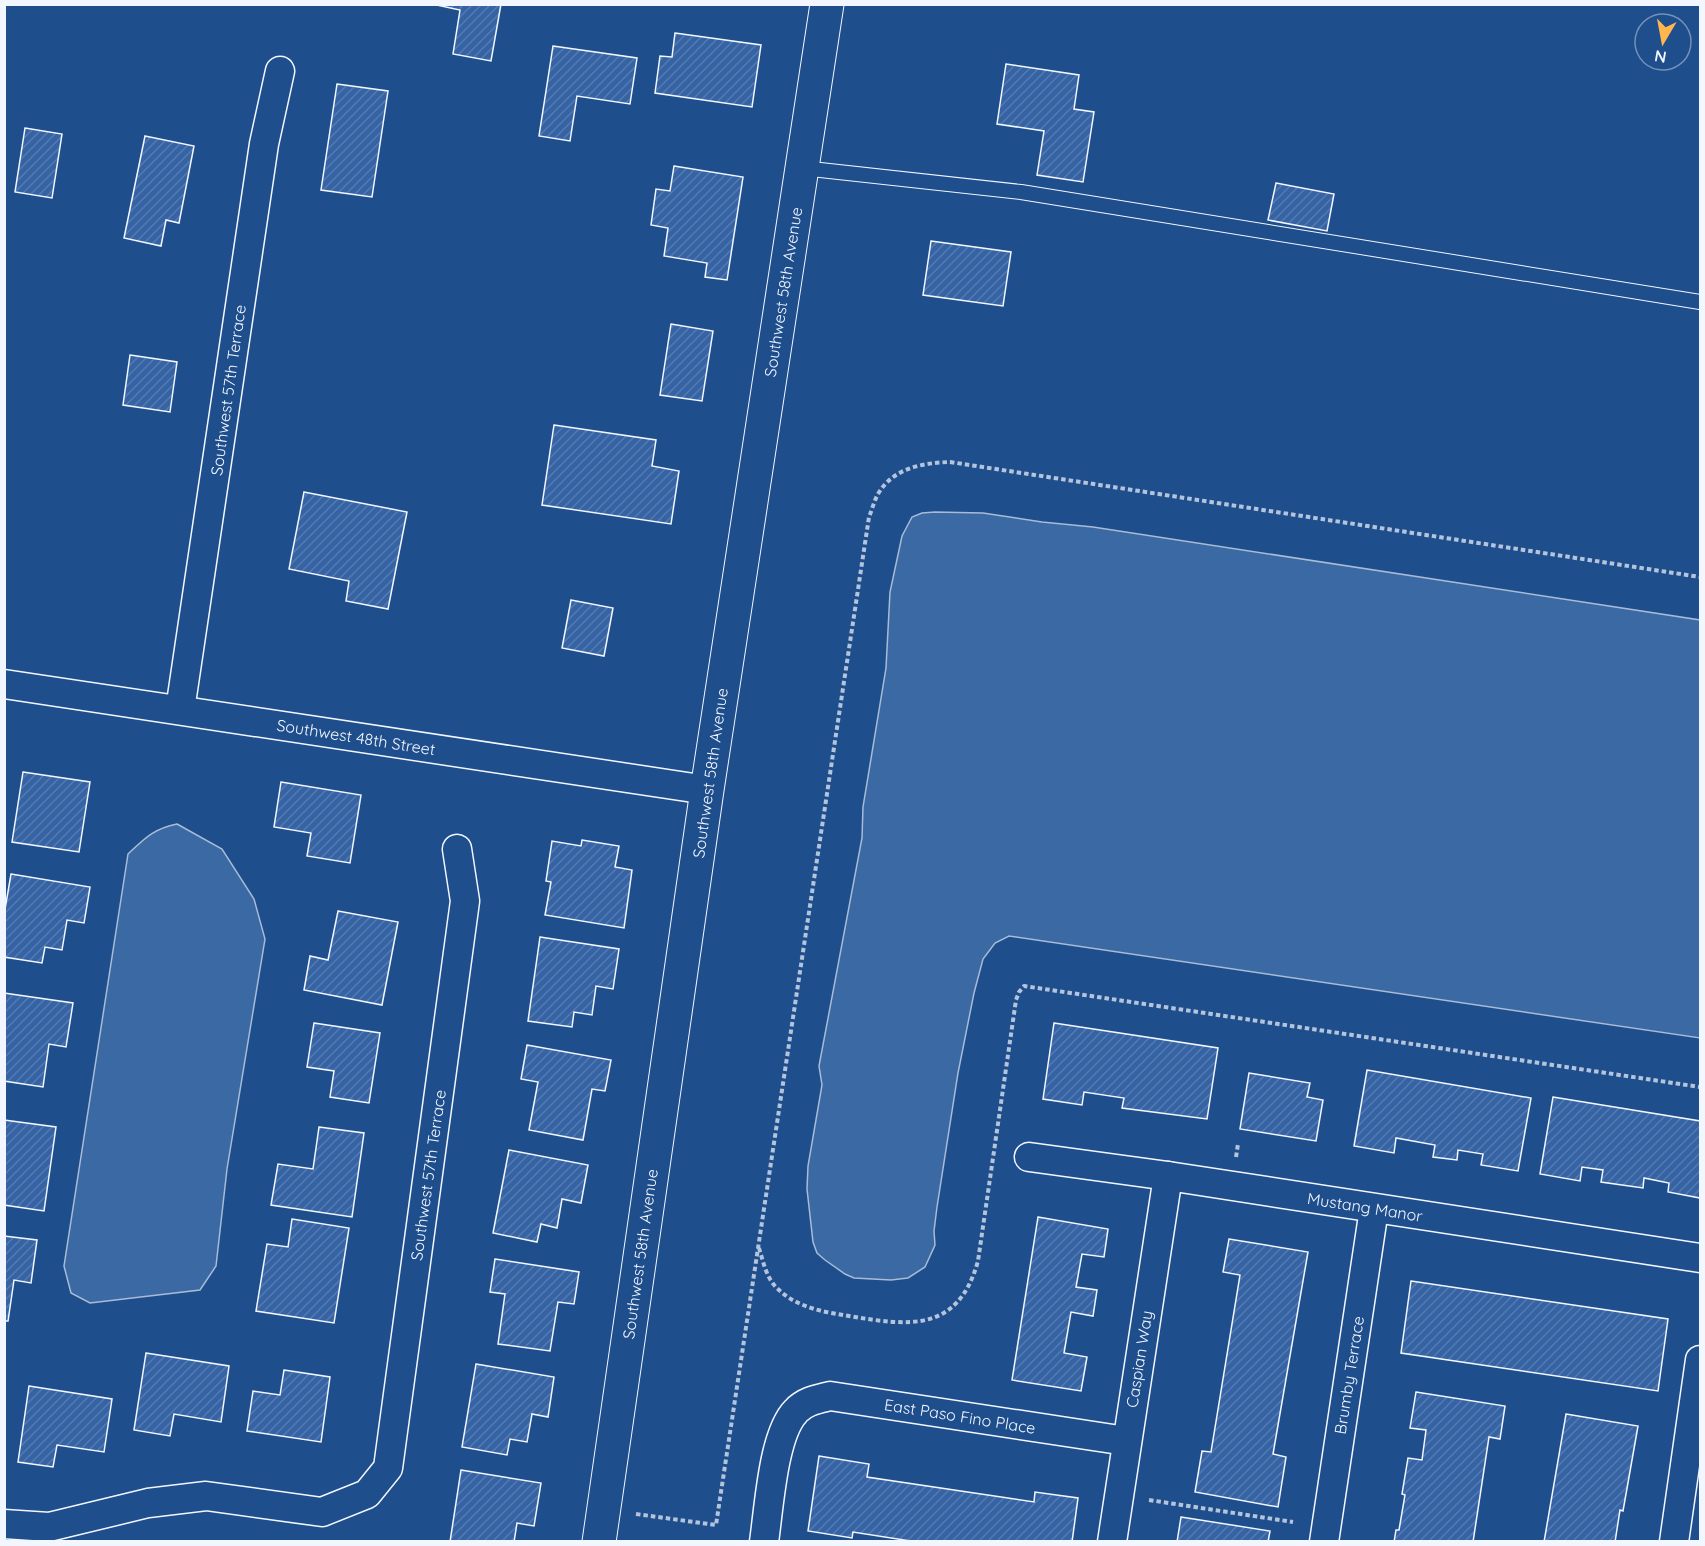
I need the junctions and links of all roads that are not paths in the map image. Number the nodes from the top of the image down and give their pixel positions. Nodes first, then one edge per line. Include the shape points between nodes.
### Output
1 (827, 4) edge
2 (280, 71) dead end
3 (802, 168) junction
4 (1701, 302) edge
5 (4, 684) edge
6 (180, 710) junction
7 (707, 790) junction
8 (457, 849) dead end
9 (1029, 1157) dead end
10 (1168, 1176) junction
11 (1374, 1209) junction
12 (1701, 1258) edge
13 (1701, 1360) edge
14 (1126, 1441) junction
15 (1690, 1509) edge
16 (4, 1524) edge
17 (599, 1542) edge
18 (764, 1542) edge
19 (1112, 1542) edge
20 (1324, 1542) edge
21 (1674, 1542) edge

1 - 3 street, Southwest 58th Avenue
2 - 6 street, Southwest 57th Terrace via 264,144
3 - 4 lane via 1021,192
3 - 7 street, Southwest 58th Avenue
5 - 6 street, Southwest 48th Street
6 - 7 street, Southwest 48th Street
7 - 17 street, Southwest 58th Avenue
8 - 16 street, Southwest 57th Terrace via 465,901 388,1468 367,1494 322,1512 206,1496 148,1503 49,1527
9 - 10 street, Mustang Manor
10 - 11 street, Mustang Manor
10 - 14 street, Caspian Way
11 - 12 street, Mustang Manor
11 - 20 street, Brumby Terrace
13 - 15 street
14 - 18 street, East Paso Fino Place via 830,1396 813,1400 797,1409 786,1423
14 - 19 street, Caspian Way
15 - 21 street

